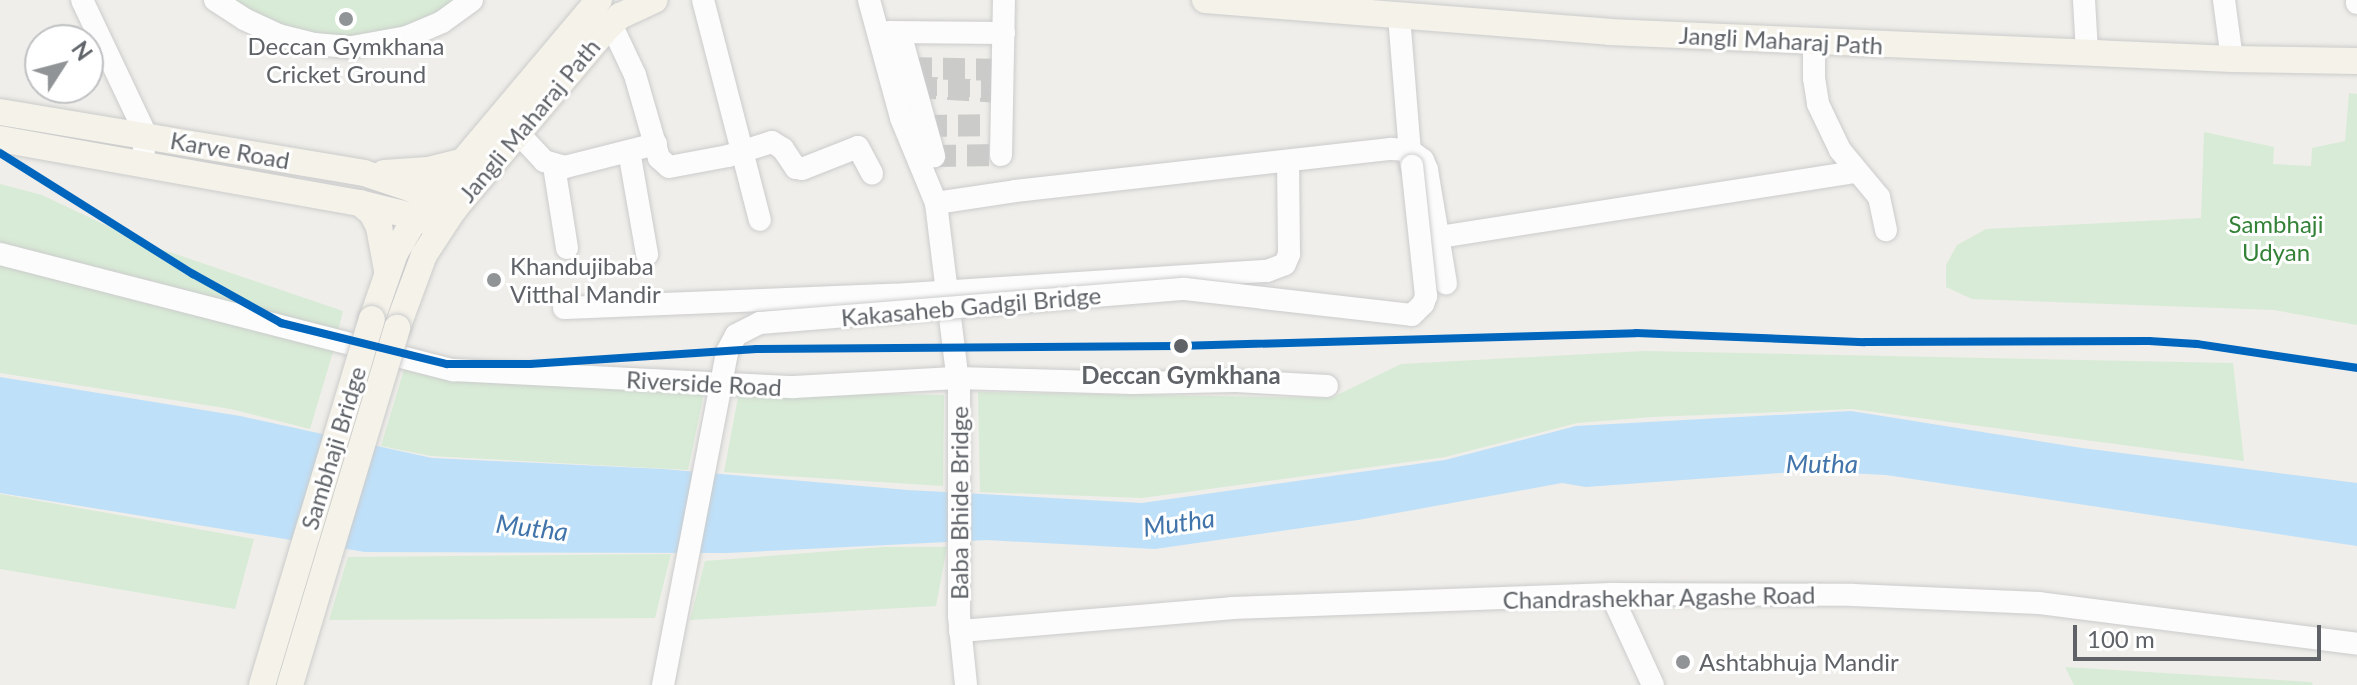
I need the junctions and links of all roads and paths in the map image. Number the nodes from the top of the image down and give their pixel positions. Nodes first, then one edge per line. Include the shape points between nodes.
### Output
1 (82, 0) edge
2 (215, 0) edge
3 (472, 0) edge
4 (599, 0) edge
5 (655, 0) edge
6 (703, 0) edge
7 (869, 0) edge
8 (1004, 0) edge
9 (1205, 0) edge
10 (2084, 0) edge
11 (2224, 0) edge
12 (1399, 16) junction
13 (616, 20) junction
14 (877, 32) junction
15 (900, 33) junction
16 (1004, 33) junction
17 (1814, 42) junction
18 (2087, 52) junction
19 (2232, 59) junction
20 (2357, 61) edge
21 (0, 112) edge
22 (519, 134) junction
23 (146, 135) junction
24 (0, 139) edge
25 (656, 144) junction
26 (743, 150) junction
27 (629, 151) junction
28 (1001, 155) dead end
29 (934, 156) dead end
30 (1410, 158) junction
31 (465, 161) junction
32 (1288, 162) junction
33 (142, 165) junction
34 (554, 166) junction
35 (1856, 172) junction
36 (364, 173) junction
37 (872, 173) dead end
38 (360, 203) junction
39 (936, 203) junction
40 (423, 207) junction
41 (448, 218) junction
42 (760, 220) dead end
43 (1886, 230) dead end
44 (1440, 237) junction
45 (567, 248) dead end
46 (0, 254) edge
47 (647, 254) dead end
48 (424, 255) joint
49 (387, 270) junction
50 (1446, 283) dead end
51 (948, 290) junction
52 (564, 308) dead end
53 (958, 384) junction
54 (1327, 386) dead end
55 (1611, 594) junction
56 (960, 623) junction
57 (2357, 644) edge
58 (262, 685) edge
59 (290, 685) edge
60 (663, 685) edge
61 (966, 685) edge
62 (1653, 685) edge

1 - 23 street
2 - 3 street via 278,35 352,47 407,37 442,22
4 - 31 main road, Sambhaji Bridge
5 - 13 main road
6 - 26 street
7 - 14 street, Baba Bhide Bridge
8 - 16 street
9 - 12 main road, Jangli Maharaj Path
10 - 18 street
11 - 19 street
12 - 17 main road, Jangli Maharaj Path
12 - 30 street
13 - 22 main road, Jangli Maharaj Path
13 - 25 street
14 - 15 street
14 - 39 street, Baba Bhide Bridge via 901,118
15 - 16 street
15 - 29 street
16 - 28 street
17 - 18 main road, Jangli Maharaj Path
17 - 35 street via 1818,104
18 - 19 main road, Jangli Maharaj Path
19 - 20 main road, Jangli Maharaj Path
21 - 23 main road, Karve Road
22 - 34 street
22 - 41 main road, Jangli Maharaj Path
23 - 33 street
23 - 36 main road, Karve Road
24 - 33 main road, Karve Road
25 - 26 street via 659,158 669,167
25 - 27 street
26 - 37 street via 777,144 802,169 858,147
26 - 42 street
27 - 34 street
27 - 47 street
30 - 32 street via 1391,149
30 - 44 street via 1423,160 1427,170
30 - 60 street, Kakasaheb Gadgil Bridge, bridge via 1426,296 1412,315 1185,289 760,323 736,335 727,352
31 - 36 main road via 428,170
31 - 40 main road, Sambhaji Bridge
32 - 39 street via 1075,175
32 - 51 street via 1289,254 1278,268
33 - 38 main road, Karve Road
34 - 45 street
35 - 43 street via 1879,197
35 - 44 street
36 - 40 main road, Karve Road
38 - 40 main road, Karve Road
38 - 49 main road via 379,227
39 - 51 street, Baba Bhide Bridge
40 - 41 main road, Karve Road
40 - 49 main road, Sambhaji Bridge
41 - 48 main road, Jangli Maharaj Path
44 - 50 street
46 - 53 street, Riverside Road via 453,370 794,387
48 - 59 main road, Sambhaji Bridge, bridge via 397,328
49 - 58 main road, Sambhaji Bridge, bridge
51 - 52 street
51 - 53 street, Baba Bhide Bridge
53 - 54 street, Riverside Road via 1236,381
53 - 56 street, Baba Bhide Bridge
55 - 56 street, Chandrashekhar Agashe Road
55 - 57 street, Chandrashekhar Agashe Road via 1853,595 2039,603
55 - 62 street
56 - 61 street, Baba Bhide Bridge

